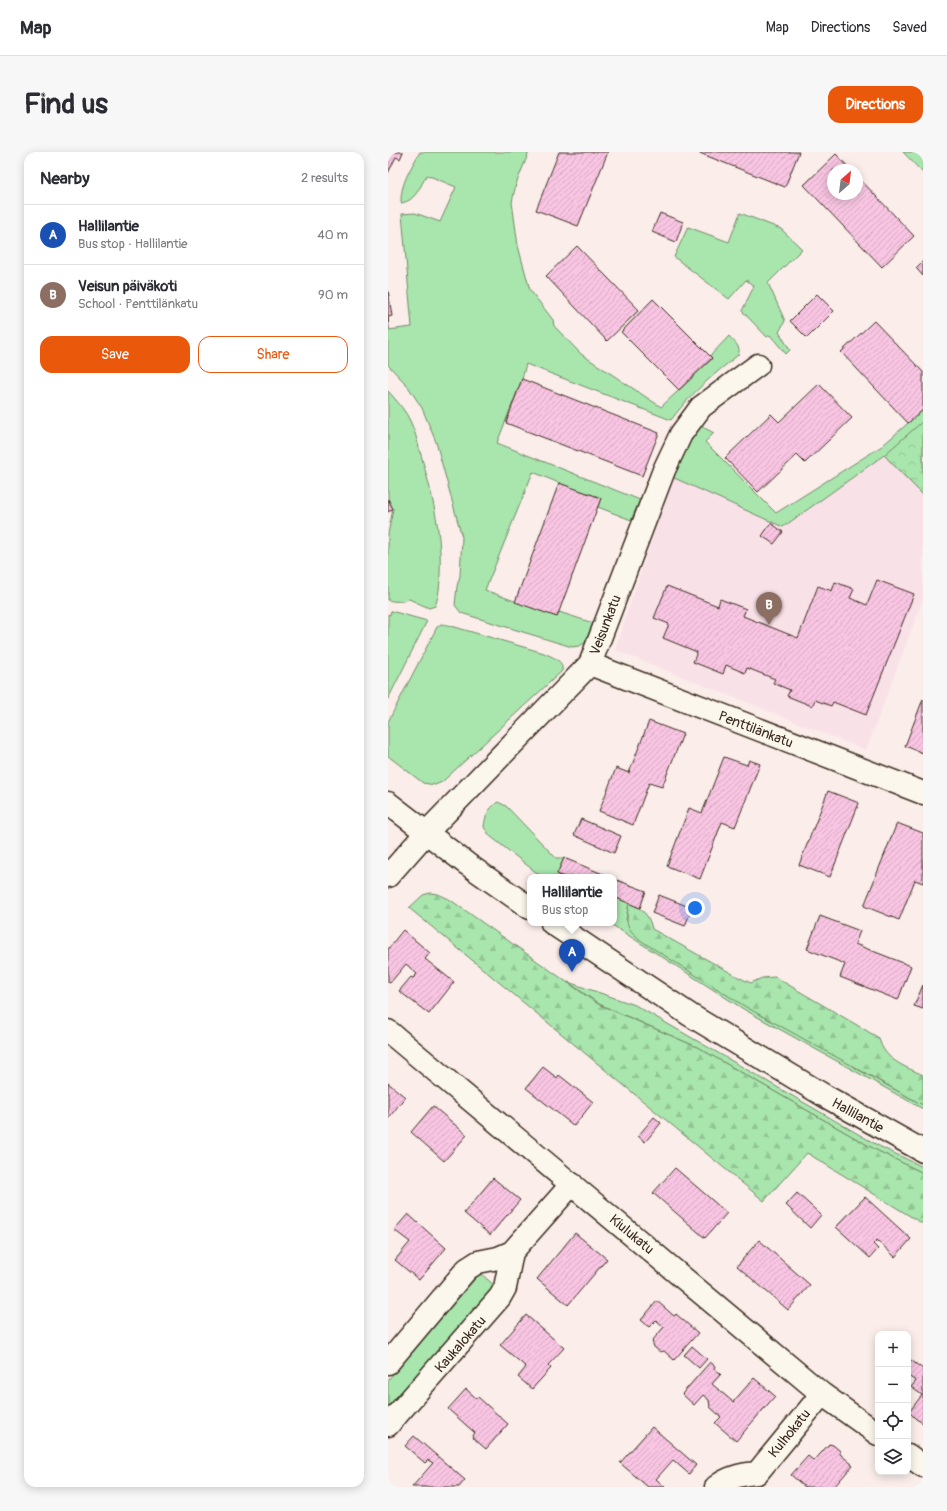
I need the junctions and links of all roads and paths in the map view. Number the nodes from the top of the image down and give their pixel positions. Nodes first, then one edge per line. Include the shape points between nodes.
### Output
1 (758, 365) dead end
2 (590, 664) junction
3 (923, 793) edge
4 (388, 804) edge
5 (426, 833) junction
6 (388, 876) edge
7 (527, 906) edge
8 (557, 926) edge
9 (388, 1031) edge
10 (923, 1151) edge
11 (572, 1184) junction
12 (512, 1252) junction
13 (388, 1363) edge
14 (822, 1394) junction
15 (388, 1425) edge
16 (875, 1432) edge
17 (911, 1457) edge
18 (923, 1466) edge
19 (757, 1480) edge
20 (716, 1487) edge

1 - 2 street, Veisunkatu via 701,407 681,434 664,470
2 - 3 street, Penttilänkatu
2 - 5 street, Veisunkatu
4 - 5 street
5 - 6 street, Veisunkatu
5 - 7 street
8 - 10 street, Hallilantie via 697,1019
9 - 11 street, Kiulukatu
11 - 12 street
11 - 14 street, Kiulukatu
12 - 13 street via 478,1262 467,1269
12 - 15 street, Kaukalokatu via 505,1288 500,1297
14 - 16 street, Kiulukatu
14 - 19 street, Kulhokatu
17 - 18 street
19 - 20 street, Kulhokatu via 739,1475

